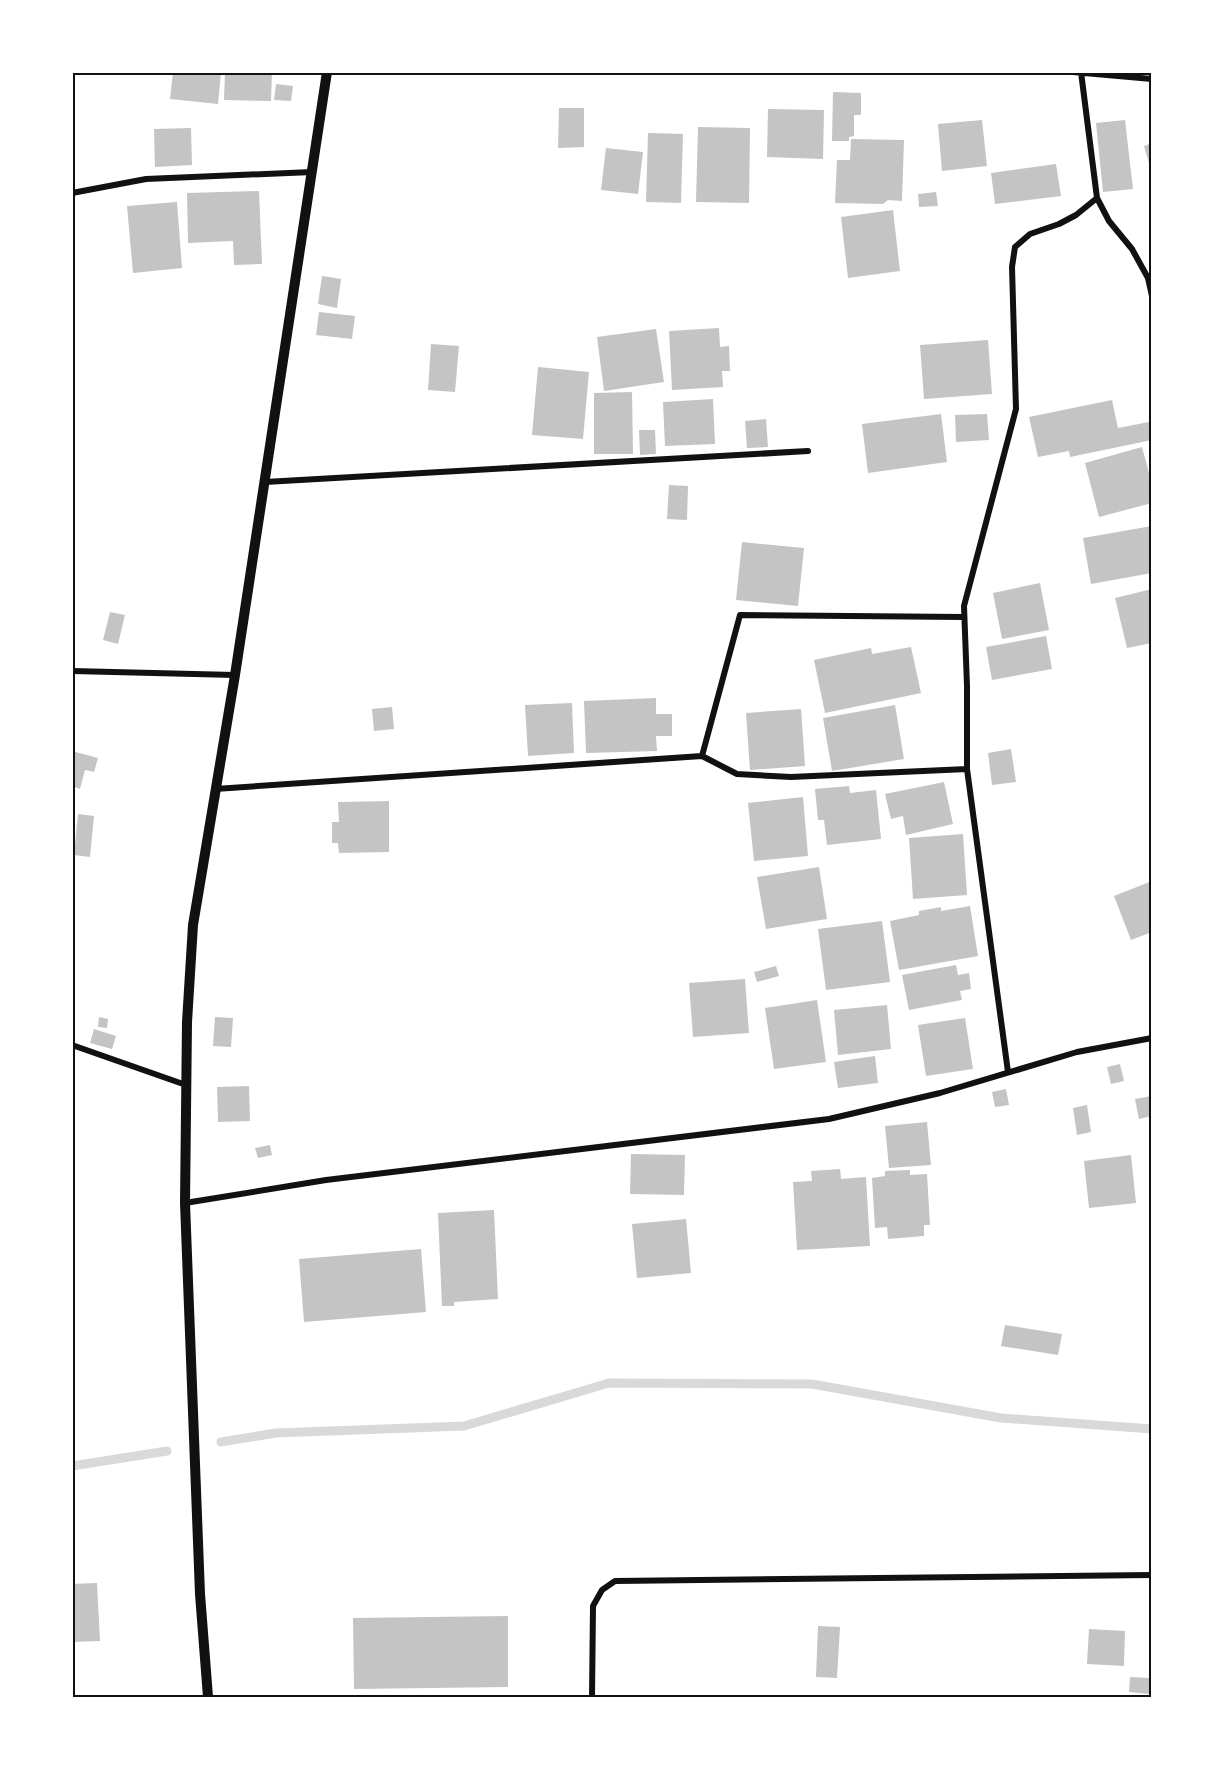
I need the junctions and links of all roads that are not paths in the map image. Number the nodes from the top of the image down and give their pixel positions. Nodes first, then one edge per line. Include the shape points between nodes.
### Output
1 (327, 72) edge
2 (1073, 72) edge
3 (1081, 72) edge
4 (1152, 79) edge
5 (313, 172) junction
6 (72, 193) edge
7 (1097, 198) junction
8 (1152, 296) edge
9 (808, 451) dead end
10 (265, 482) junction
11 (964, 617) junction
12 (72, 671) edge
13 (235, 675) junction
14 (702, 756) junction
15 (967, 769) junction
16 (215, 789) junction
17 (1152, 1038) edge
18 (72, 1045) edge
19 (1008, 1072) junction
20 (186, 1085) junction
21 (185, 1203) junction
22 (1152, 1575) edge
23 (208, 1697) edge
24 (592, 1697) edge

1 - 5 street
2 - 3 street
3 - 4 street
3 - 7 street
5 - 6 street via 146,179
5 - 10 street
7 - 8 street via 1132,249 1148,278
7 - 11 street via 1076,215 1030,234 1015,247 1012,267 1016,409
9 - 10 street
10 - 13 street
11 - 14 street via 740,615
11 - 15 street
12 - 13 street
13 - 16 street
14 - 15 street via 738,774 791,777
14 - 16 street
15 - 19 street
16 - 20 street via 193,925
17 - 19 street via 1077,1052
18 - 20 street
19 - 21 street via 940,1093 829,1119 326,1179
20 - 21 street
21 - 23 street via 200,1594
22 - 24 street via 615,1581 602,1590 592,1606

